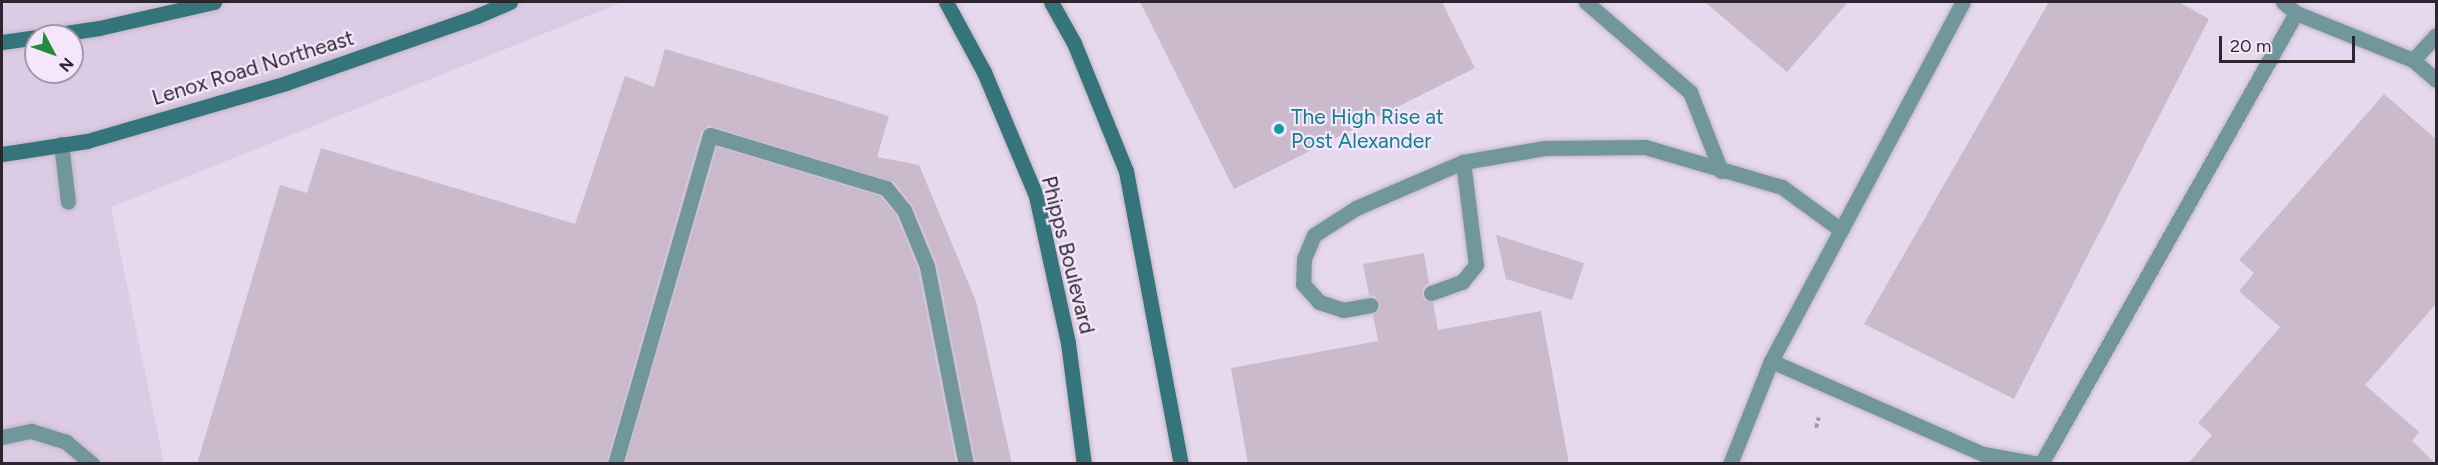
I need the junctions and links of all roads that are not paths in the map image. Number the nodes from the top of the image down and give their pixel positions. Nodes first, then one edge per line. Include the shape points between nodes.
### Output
1 (214, 2) edge
2 (510, 2) edge
3 (946, 2) edge
4 (1051, 2) edge
5 (1586, 2) edge
6 (1963, 2) edge
7 (2283, 2) edge
8 (2296, 14) junction
9 (84, 30) edge
10 (2436, 35) edge
11 (24, 39) edge
12 (2, 42) edge
13 (2413, 60) junction
14 (2436, 80) edge
15 (61, 144) junction
16 (2, 154) edge
17 (1463, 162) junction
18 (1721, 171) junction
19 (68, 202) dead end
20 (1841, 230) junction
21 (1431, 294) dead end
22 (1371, 305) dead end
23 (1771, 361) junction
24 (2, 437) edge
25 (92, 464) edge
26 (615, 464) edge
27 (966, 464) edge
28 (1084, 464) edge
29 (1181, 464) edge
30 (1730, 464) edge
31 (2040, 464) edge

1 - 9 main road
2 - 15 main road, Lenox Road Northeast via 286,83 87,141
3 - 28 main road, Phipps Boulevard via 984,72 1036,196 1068,343
4 - 29 main road via 1074,43 1126,171
5 - 18 street via 1690,92
6 - 20 street
7 - 8 street
8 - 13 street
8 - 31 street
10 - 13 street
11 - 12 main road
13 - 14 street
15 - 16 main road, Lenox Road Northeast
15 - 19 street
17 - 18 street via 1545,148 1645,147
17 - 21 street via 1476,265 1462,282
17 - 22 street via 1356,208 1314,235 1304,259 1304,284 1319,302 1343,310
18 - 20 street via 1782,187
20 - 23 street
23 - 30 street
23 - 31 street via 1983,454
24 - 25 street via 30,431 66,442
26 - 27 street via 710,135 886,188 904,210 927,266

